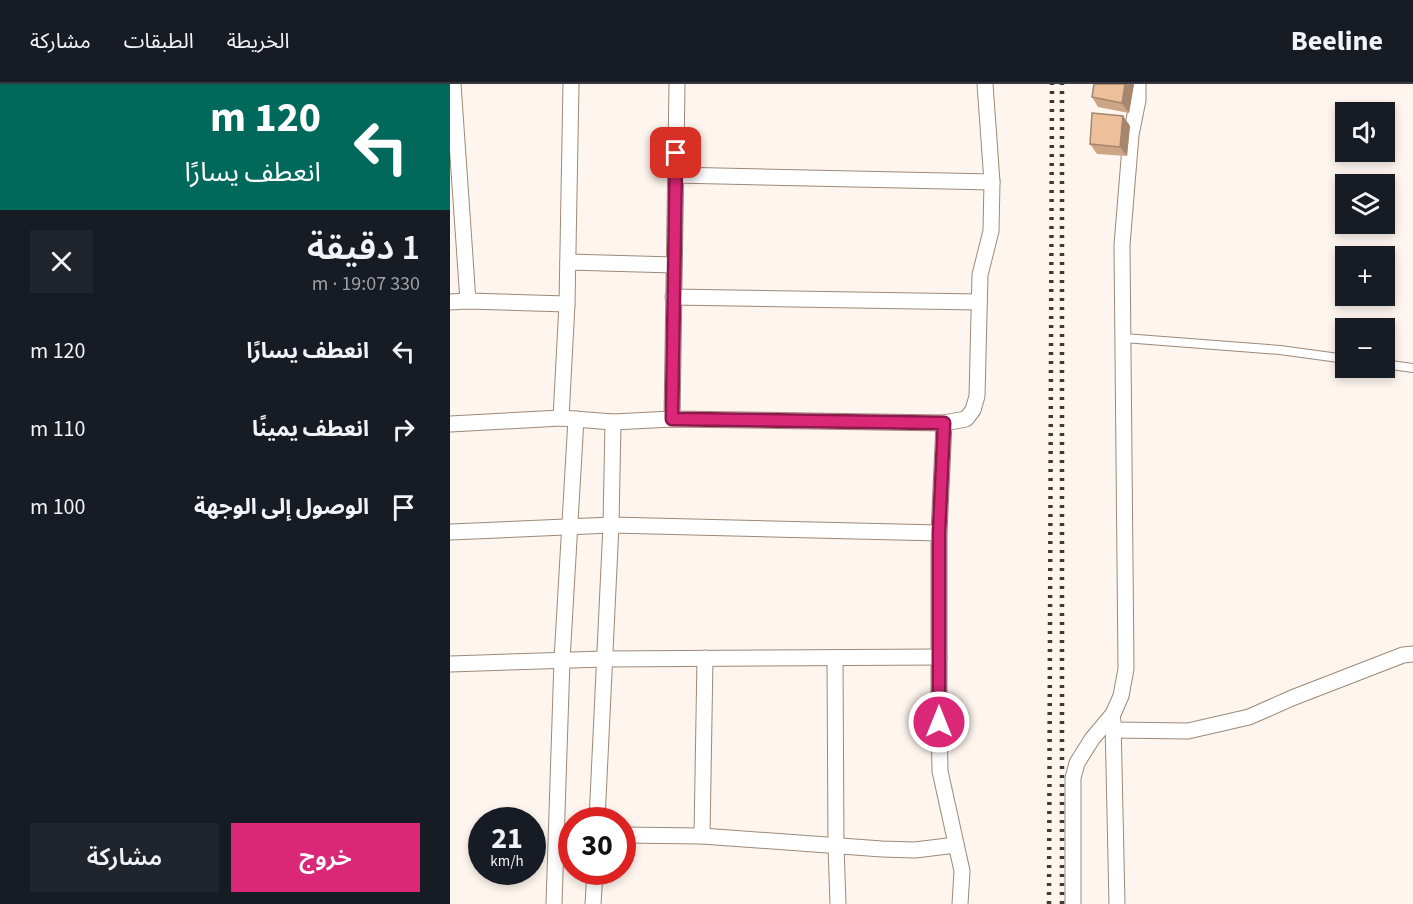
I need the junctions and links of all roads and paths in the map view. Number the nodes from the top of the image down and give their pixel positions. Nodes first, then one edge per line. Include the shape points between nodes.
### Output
1 (453, 84) edge
2 (571, 84) edge
3 (677, 84) edge
4 (985, 84) edge
5 (1138, 84) edge
6 (675, 175) junction
7 (992, 182) junction
8 (568, 262) junction
9 (674, 265) junction
10 (673, 297) junction
11 (468, 301) junction
12 (450, 302) edge
13 (979, 302) junction
14 (567, 304) junction
15 (1124, 338) junction
16 (1335, 358) edge
17 (1395, 366) edge
18 (1413, 368) edge
19 (569, 419) junction
20 (672, 419) junction
21 (613, 422) junction
22 (944, 423) junction
23 (450, 424) edge
24 (611, 525) junction
25 (569, 527) junction
26 (450, 532) edge
27 (939, 533) junction
28 (1413, 654) edge
29 (939, 657) junction
30 (705, 658) junction
31 (835, 658) junction
32 (604, 659) junction
33 (562, 660) junction
34 (450, 664) edge
35 (1113, 714) junction
36 (1113, 730) junction
37 (598, 807) edge
38 (636, 835) edge
39 (702, 836) junction
40 (956, 844) junction
41 (836, 846) junction
42 (594, 885) edge
43 (554, 904) edge
44 (593, 904) edge
45 (838, 904) edge
46 (960, 904) edge
47 (1073, 904) edge
48 (1117, 904) edge

1 - 11 street
2 - 8 street
3 - 6 street
4 - 7 street
5 - 15 street via 1122,245
6 - 7 street
6 - 9 street
7 - 13 street via 991,231 980,275
8 - 9 street
8 - 14 street
9 - 10 street
10 - 13 street
10 - 20 street
11 - 12 street
11 - 14 street
13 - 22 street via 977,396 973,410 966,419
14 - 19 street
15 - 16 lane
15 - 35 street via 1126,669
17 - 18 lane
19 - 21 street
19 - 23 street
19 - 25 street
20 - 21 street
20 - 22 street
21 - 24 street
22 - 27 street
24 - 25 street
24 - 27 street
24 - 32 street
25 - 26 street
25 - 33 street
27 - 29 street
28 - 36 street via 1249,717 1188,731
29 - 31 street
29 - 40 street via 940,771
30 - 31 street
30 - 32 street
30 - 39 street
31 - 41 street
32 - 33 street
32 - 37 street
33 - 34 street
33 - 43 street
35 - 36 street
35 - 47 street via 1077,763 1073,778
36 - 48 street
38 - 39 street
39 - 41 street
40 - 41 street via 915,850
40 - 46 street via 962,871
41 - 45 street
42 - 44 street

